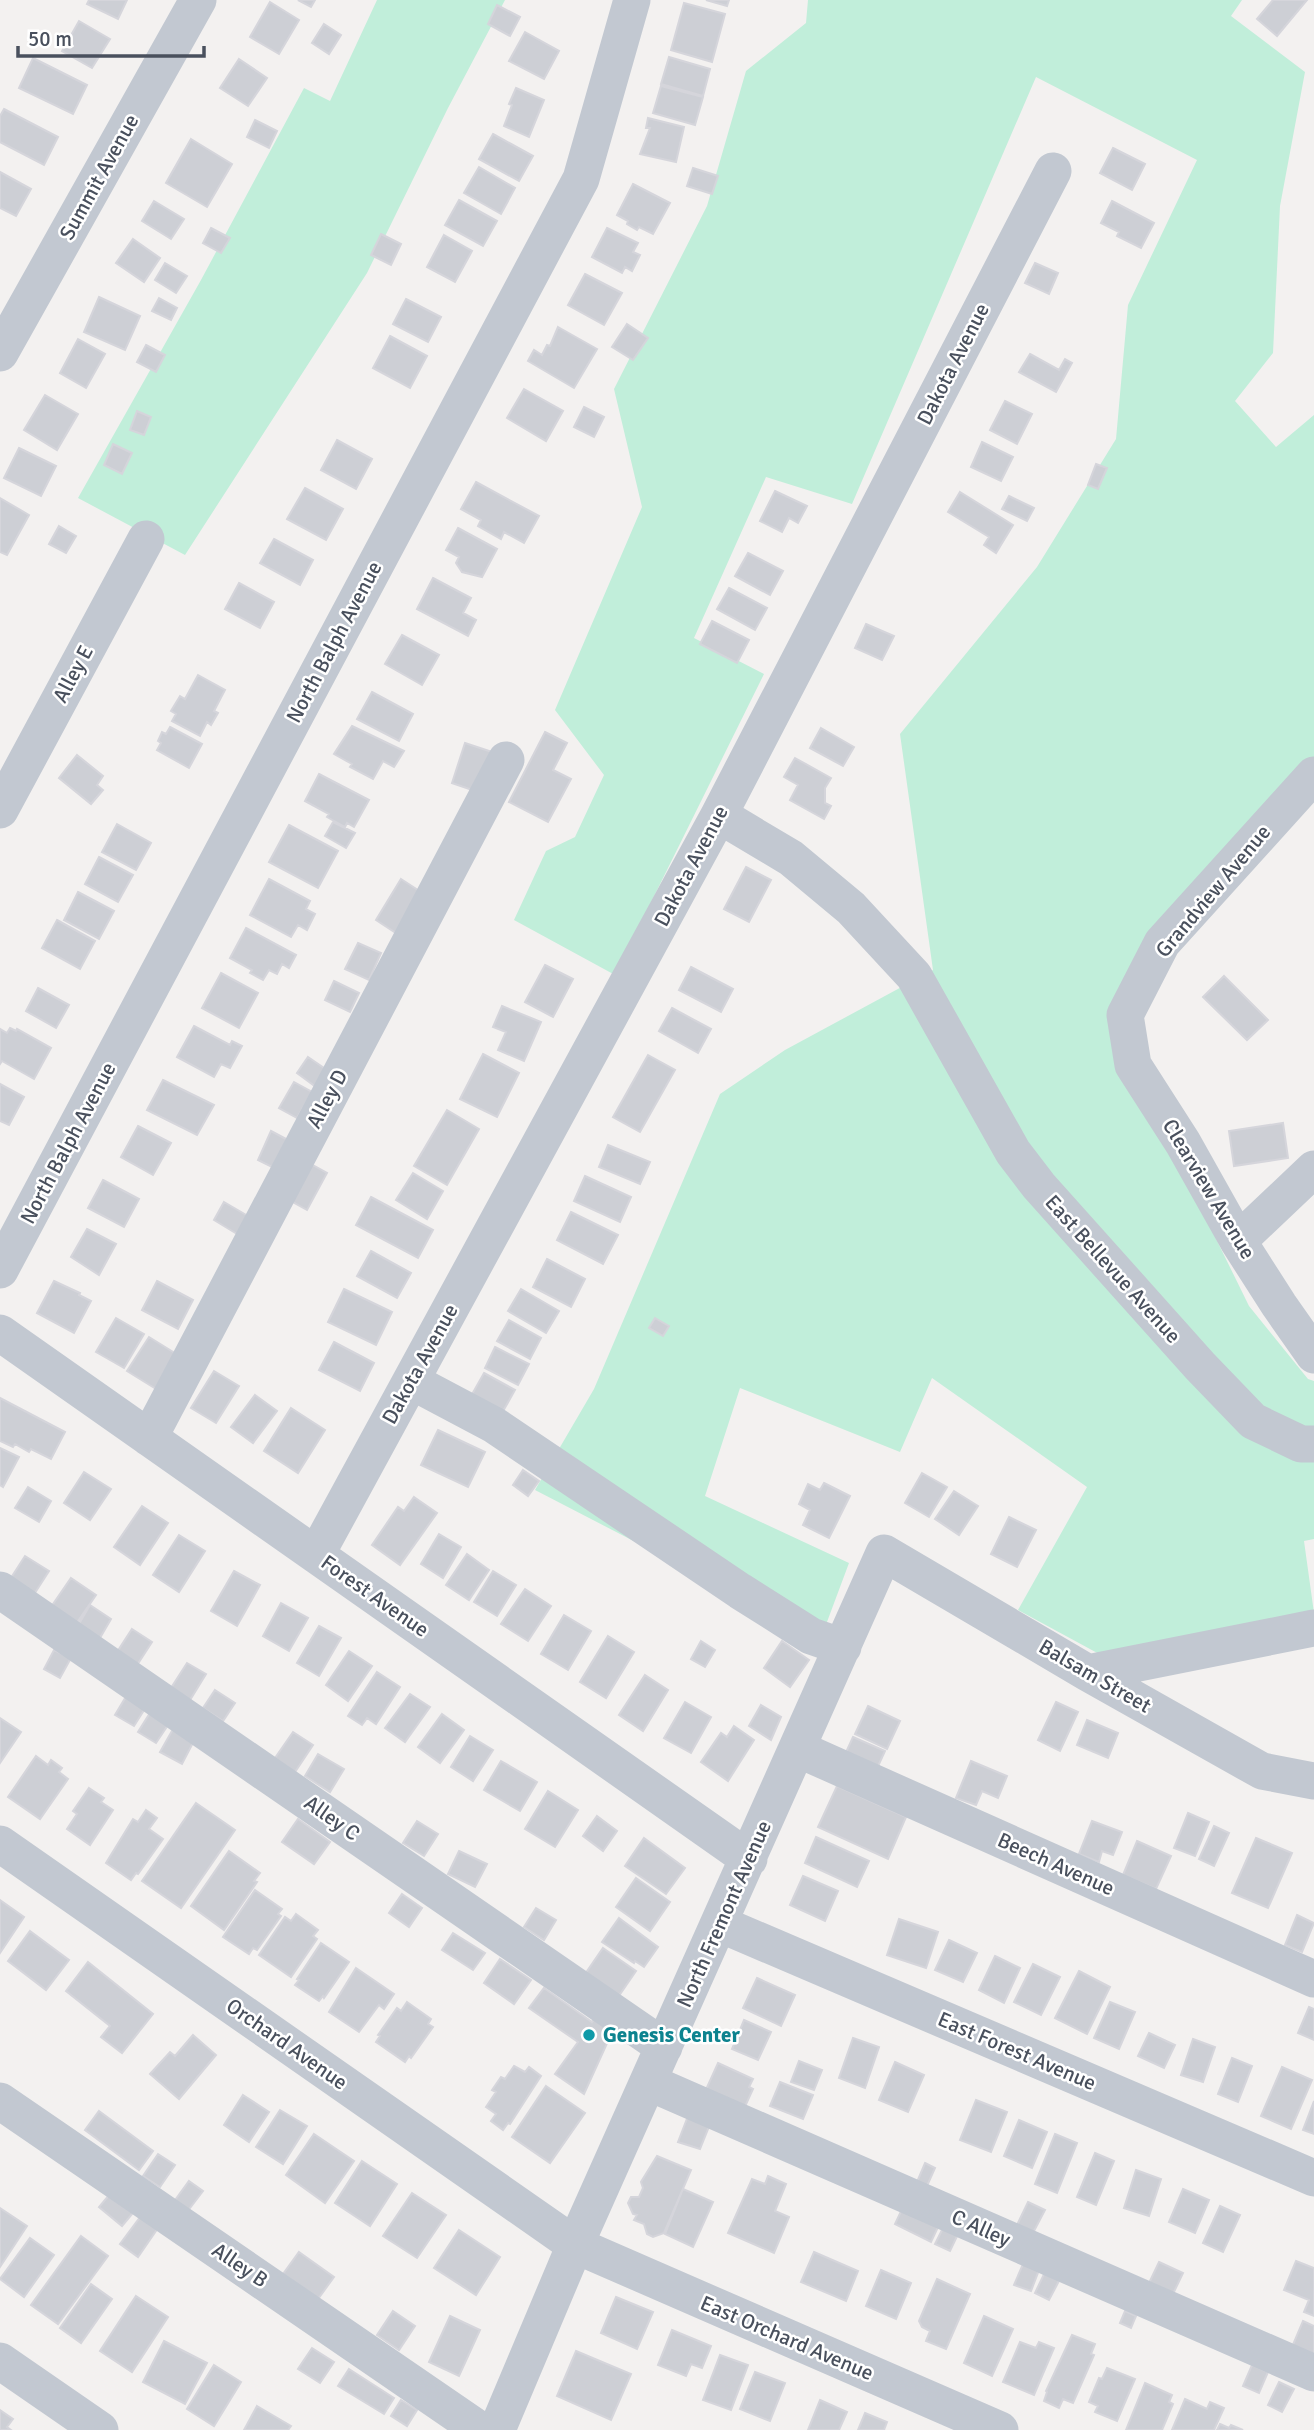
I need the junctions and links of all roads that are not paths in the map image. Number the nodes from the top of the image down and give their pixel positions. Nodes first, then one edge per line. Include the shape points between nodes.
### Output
1 (198, 0) edge
2 (632, 0) edge
3 (1053, 171) dead end
4 (0, 353) edge
5 (146, 539) dead end
6 (506, 760) dead end
7 (1314, 775) edge
8 (0, 810) edge
9 (719, 816) junction
10 (1125, 1015) joint
11 (1314, 1169) edge
12 (1238, 1241) junction
13 (0, 1270) edge
14 (0, 1333) edge
15 (1314, 1354) edge
16 (411, 1381) junction
17 (149, 1438) junction
18 (1314, 1444) edge
19 (884, 1553) joint
20 (316, 1555) junction
21 (0, 1590) edge
22 (1314, 1628) edge
23 (843, 1647) junction
24 (1088, 1673) junction
25 (798, 1749) junction
26 (1314, 1781) edge
27 (0, 1844) edge
28 (749, 1858) junction
29 (720, 1924) junction
30 (1314, 1979) edge
31 (664, 2047) junction
32 (648, 2082) junction
33 (0, 2101) edge
34 (1314, 2178) edge
35 (575, 2245) junction
36 (0, 2361) edge
37 (1314, 2373) edge
38 (100, 2430) edge
39 (480, 2430) edge
40 (497, 2430) edge
41 (1000, 2430) edge

1 - 4 street, Summit Avenue
2 - 13 street, North Balph Avenue via 581,179
3 - 9 street, Dakota Avenue
5 - 8 street, Alley E
6 - 17 street, Alley D
7 - 10 street, Grandview Avenue via 1162,943
9 - 16 street, Dakota Avenue
9 - 18 street, East Bellevue Avenue via 791,858 851,908 914,976 1013,1153 1039,1186 1253,1421 1301,1444
10 - 12 street, Clearview Avenue via 1133,1065
11 - 12 street
12 - 15 street, Clearview Avenue
14 - 17 street, Forest Avenue
16 - 20 street, Dakota Avenue
16 - 23 street via 494,1425 811,1636
17 - 20 street, Forest Avenue
19 - 23 street, North Fremont Avenue
19 - 24 street, Balsam Street
20 - 28 street, Forest Avenue
21 - 31 street, Alley C
22 - 24 street
23 - 25 street, North Fremont Avenue
24 - 26 street, Balsam Street via 1262,1771
25 - 28 street, North Fremont Avenue
25 - 30 street, Beech Avenue
27 - 35 street, Orchard Avenue
28 - 29 street, North Fremont Avenue
29 - 31 street, North Fremont Avenue
29 - 34 street, East Forest Avenue
31 - 32 street, North Fremont Avenue
32 - 35 street, North Fremont Avenue
32 - 37 street, C Alley
33 - 39 street, Alley B
35 - 40 street, North Fremont Avenue
35 - 41 street, East Orchard Avenue
36 - 38 street

